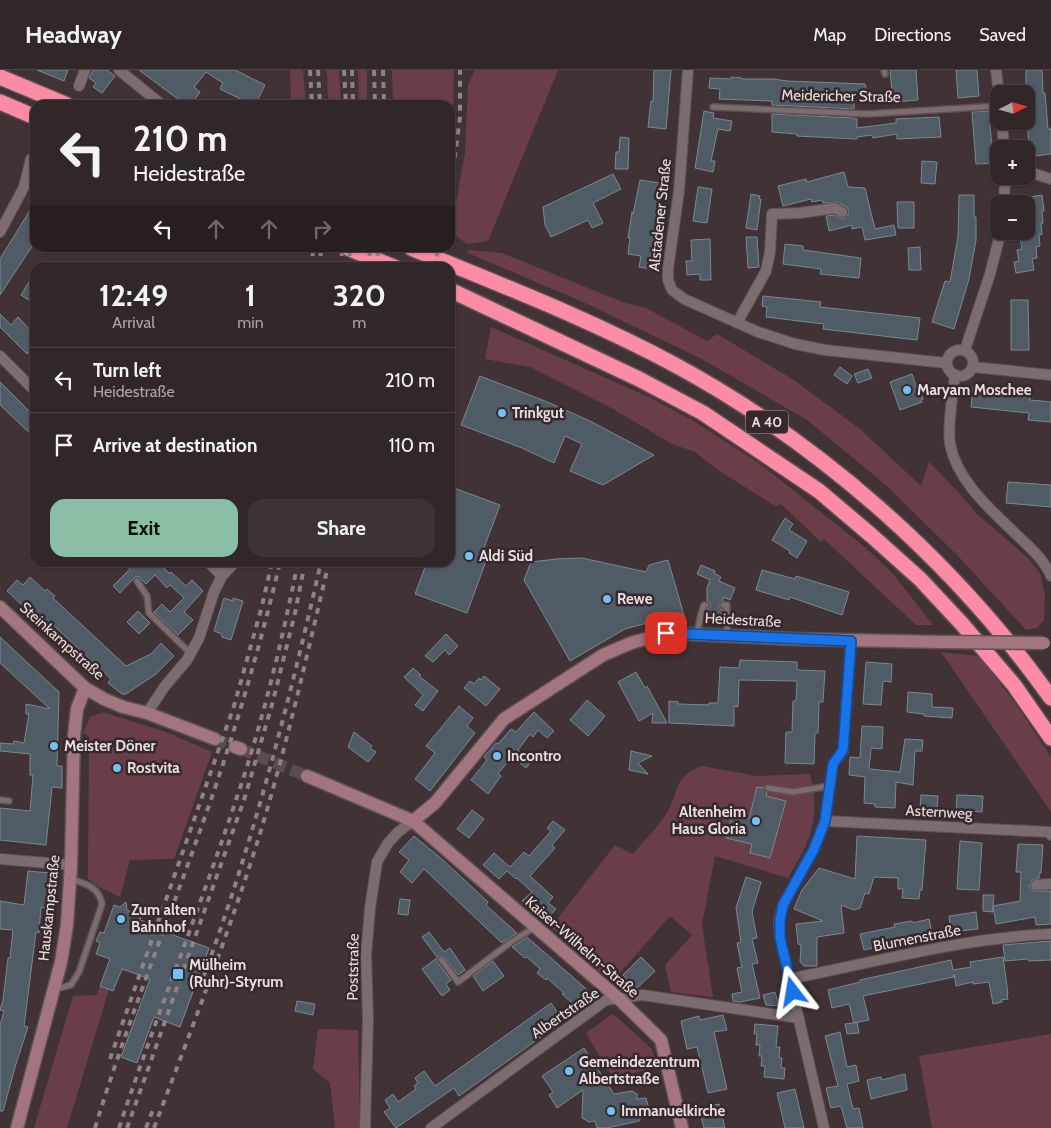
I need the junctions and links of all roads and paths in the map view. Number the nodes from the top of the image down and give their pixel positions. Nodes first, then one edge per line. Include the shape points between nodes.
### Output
1 (84, 70) edge
2 (119, 70) edge
3 (688, 70) edge
4 (996, 70) edge
5 (0, 77) edge
6 (998, 85) edge
7 (78, 86) dead end
8 (55, 100) edge
9 (156, 100) edge
10 (0, 102) edge
11 (713, 107) dead end
12 (990, 107) edge
13 (30, 115) edge
14 (30, 163) edge
15 (1035, 174) edge
16 (1051, 179) edge
17 (842, 212) dead end
18 (0, 232) edge
19 (999, 240) edge
20 (358, 252) edge
21 (421, 252) edge
22 (382, 262) edge
23 (444, 262) edge
24 (455, 266) edge
25 (455, 292) edge
26 (737, 323) junction
27 (965, 350) junction
28 (0, 356) edge
29 (946, 362) junction
30 (972, 367) junction
31 (1051, 375) edge
32 (956, 376) junction
33 (30, 386) edge
34 (213, 567) edge
35 (230, 567) edge
36 (222, 576) junction
37 (1051, 576) edge
38 (136, 581) dead end
39 (706, 605) dead end
40 (723, 605) dead end
41 (0, 606) edge
42 (696, 634) junction
43 (727, 636) junction
44 (851, 641) junction
45 (1048, 643) edge
46 (191, 653) junction
47 (85, 688) junction
48 (1051, 698) edge
49 (147, 713) junction
50 (1051, 738) edge
51 (215, 739) tunnel mouth
52 (307, 776) tunnel mouth
53 (830, 786) junction
54 (768, 788) dead end
55 (0, 800) edge
56 (9, 801) dead end
57 (413, 821) junction
58 (825, 821) junction
59 (1051, 835) edge
60 (0, 859) edge
61 (71, 866) junction
62 (70, 879) junction
63 (1051, 884) edge
64 (1036, 885) dead end
65 (535, 927) junction
66 (1051, 934) edge
67 (441, 959) dead end
68 (789, 979) junction
69 (55, 989) junction
70 (618, 998) junction
71 (799, 1018) junction
72 (17, 1128) edge
73 (365, 1128) edge
74 (431, 1128) edge
75 (682, 1128) edge
76 (824, 1128) edge

1 - 7 street
2 - 9 street
3 - 26 street, Alstadener Straße via 679,192 668,280 672,290 684,299
4 - 6 street
5 - 8 highway
10 - 13 highway
11 - 12 lane, Meidericher Straße via 866,114
14 - 18 street via 24,187
15 - 16 street
17 - 26 street via 835,208 772,214 766,271
19 - 27 street
20 - 22 highway
21 - 23 highway, A 40
24 - 48 highway, A 40 via 588,322 677,366 758,416 868,498 902,529 978,608
25 - 50 highway, A 40 via 703,413 819,491 920,579 1014,686
26 - 29 street, Alstadener Straße via 795,344 825,350
27 - 29 street via 956,350
27 - 30 street via 973,360
28 - 33 street
29 - 32 street
30 - 31 street
30 - 32 street via 969,373
32 - 37 street via 950,444 960,470 983,503 1037,555
34 - 36 street
35 - 36 street
36 - 46 street
38 - 46 lane via 147,596 149,614
39 - 42 lane
40 - 43 lane via 727,605
41 - 47 street, Steinkampstraße
42 - 43 street, Heidestraße
42 - 57 street, Heidestraße via 666,633 631,643 603,655 524,704 504,719 435,804
43 - 44 street, Heidestraße
44 - 45 street, Heidestraße, bridge
44 - 53 street via 843,750 833,764
46 - 49 street
47 - 49 street, Steinkampstraße via 123,707
47 - 61 street, Hauskampstraße via 77,709 74,736
49 - 51 street, Steinkampstraße
52 - 57 street
53 - 54 lane via 793,792
53 - 58 street
55 - 56 lane
57 - 65 street, Kaiser-Wilhelm-Straße
57 - 73 street, Poststraße via 398,832 377,862 366,955
58 - 59 street, Asternweg via 1049,832
58 - 68 street via 781,913 780,938
60 - 61 street
61 - 62 street, Hauskampstraße
62 - 69 street, Hauskampstraße via 67,925
62 - 69 lane via 87,883 101,897 102,904 79,972 71,985
63 - 64 street
65 - 67 lane via 458,982
65 - 70 street, Kaiser-Wilhelm-Straße
66 - 68 street, Blumenstraße via 942,947
68 - 71 street
69 - 72 street, Hauskampstraße
70 - 71 street, Albertstraße via 642,995
70 - 74 street, Albertstraße via 606,1000
70 - 75 street, Kaiser-Wilhelm-Straße via 661,1040
71 - 76 street

